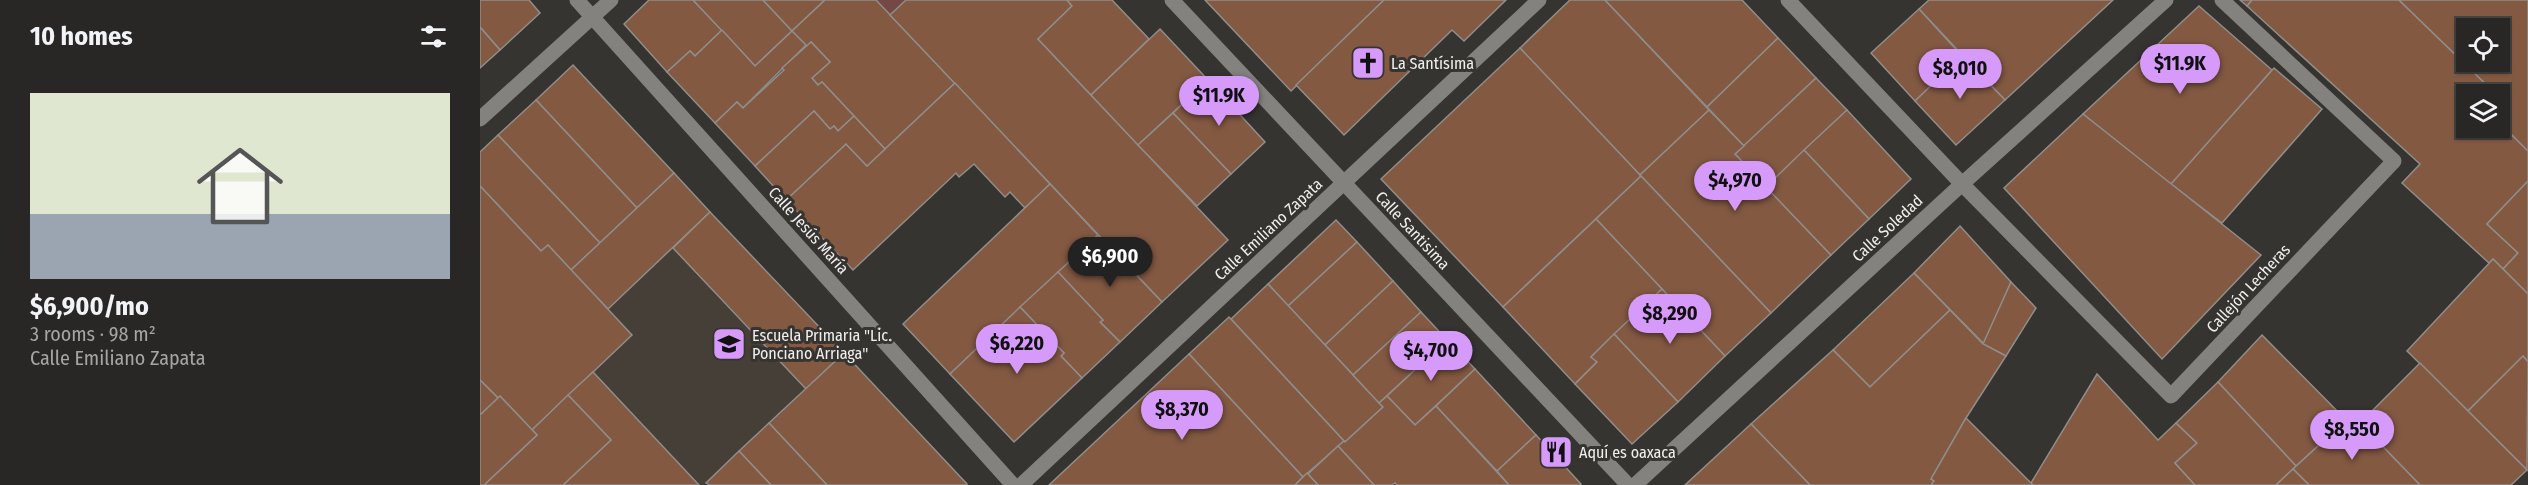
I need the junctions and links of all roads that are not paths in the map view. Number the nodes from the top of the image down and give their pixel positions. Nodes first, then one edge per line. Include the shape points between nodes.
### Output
1 (577, 0) edge
2 (611, 0) edge
3 (1172, 0) edge
4 (1539, 0) edge
5 (1788, 0) edge
6 (2166, 0) edge
7 (2222, 0) edge
8 (593, 16) junction
9 (480, 119) edge
10 (1344, 183) junction
11 (1962, 184) junction
12 (1013, 485) edge
13 (1021, 485) edge
14 (1628, 485) edge
15 (1635, 485) edge

1 - 8 street, Calle Jesús María
2 - 8 street
3 - 10 street, Calle Santisima
4 - 10 street, Calle Emiliano Zapata
5 - 11 street
6 - 11 street, Calle Soledad
7 - 11 street, Callejón Lecheras via 2394,161 2171,396
8 - 9 street
8 - 12 street, Calle Jesús María
10 - 13 street, Calle Emiliano Zapata
10 - 14 street, Calle Santisima
11 - 15 street, Calle Soledad

